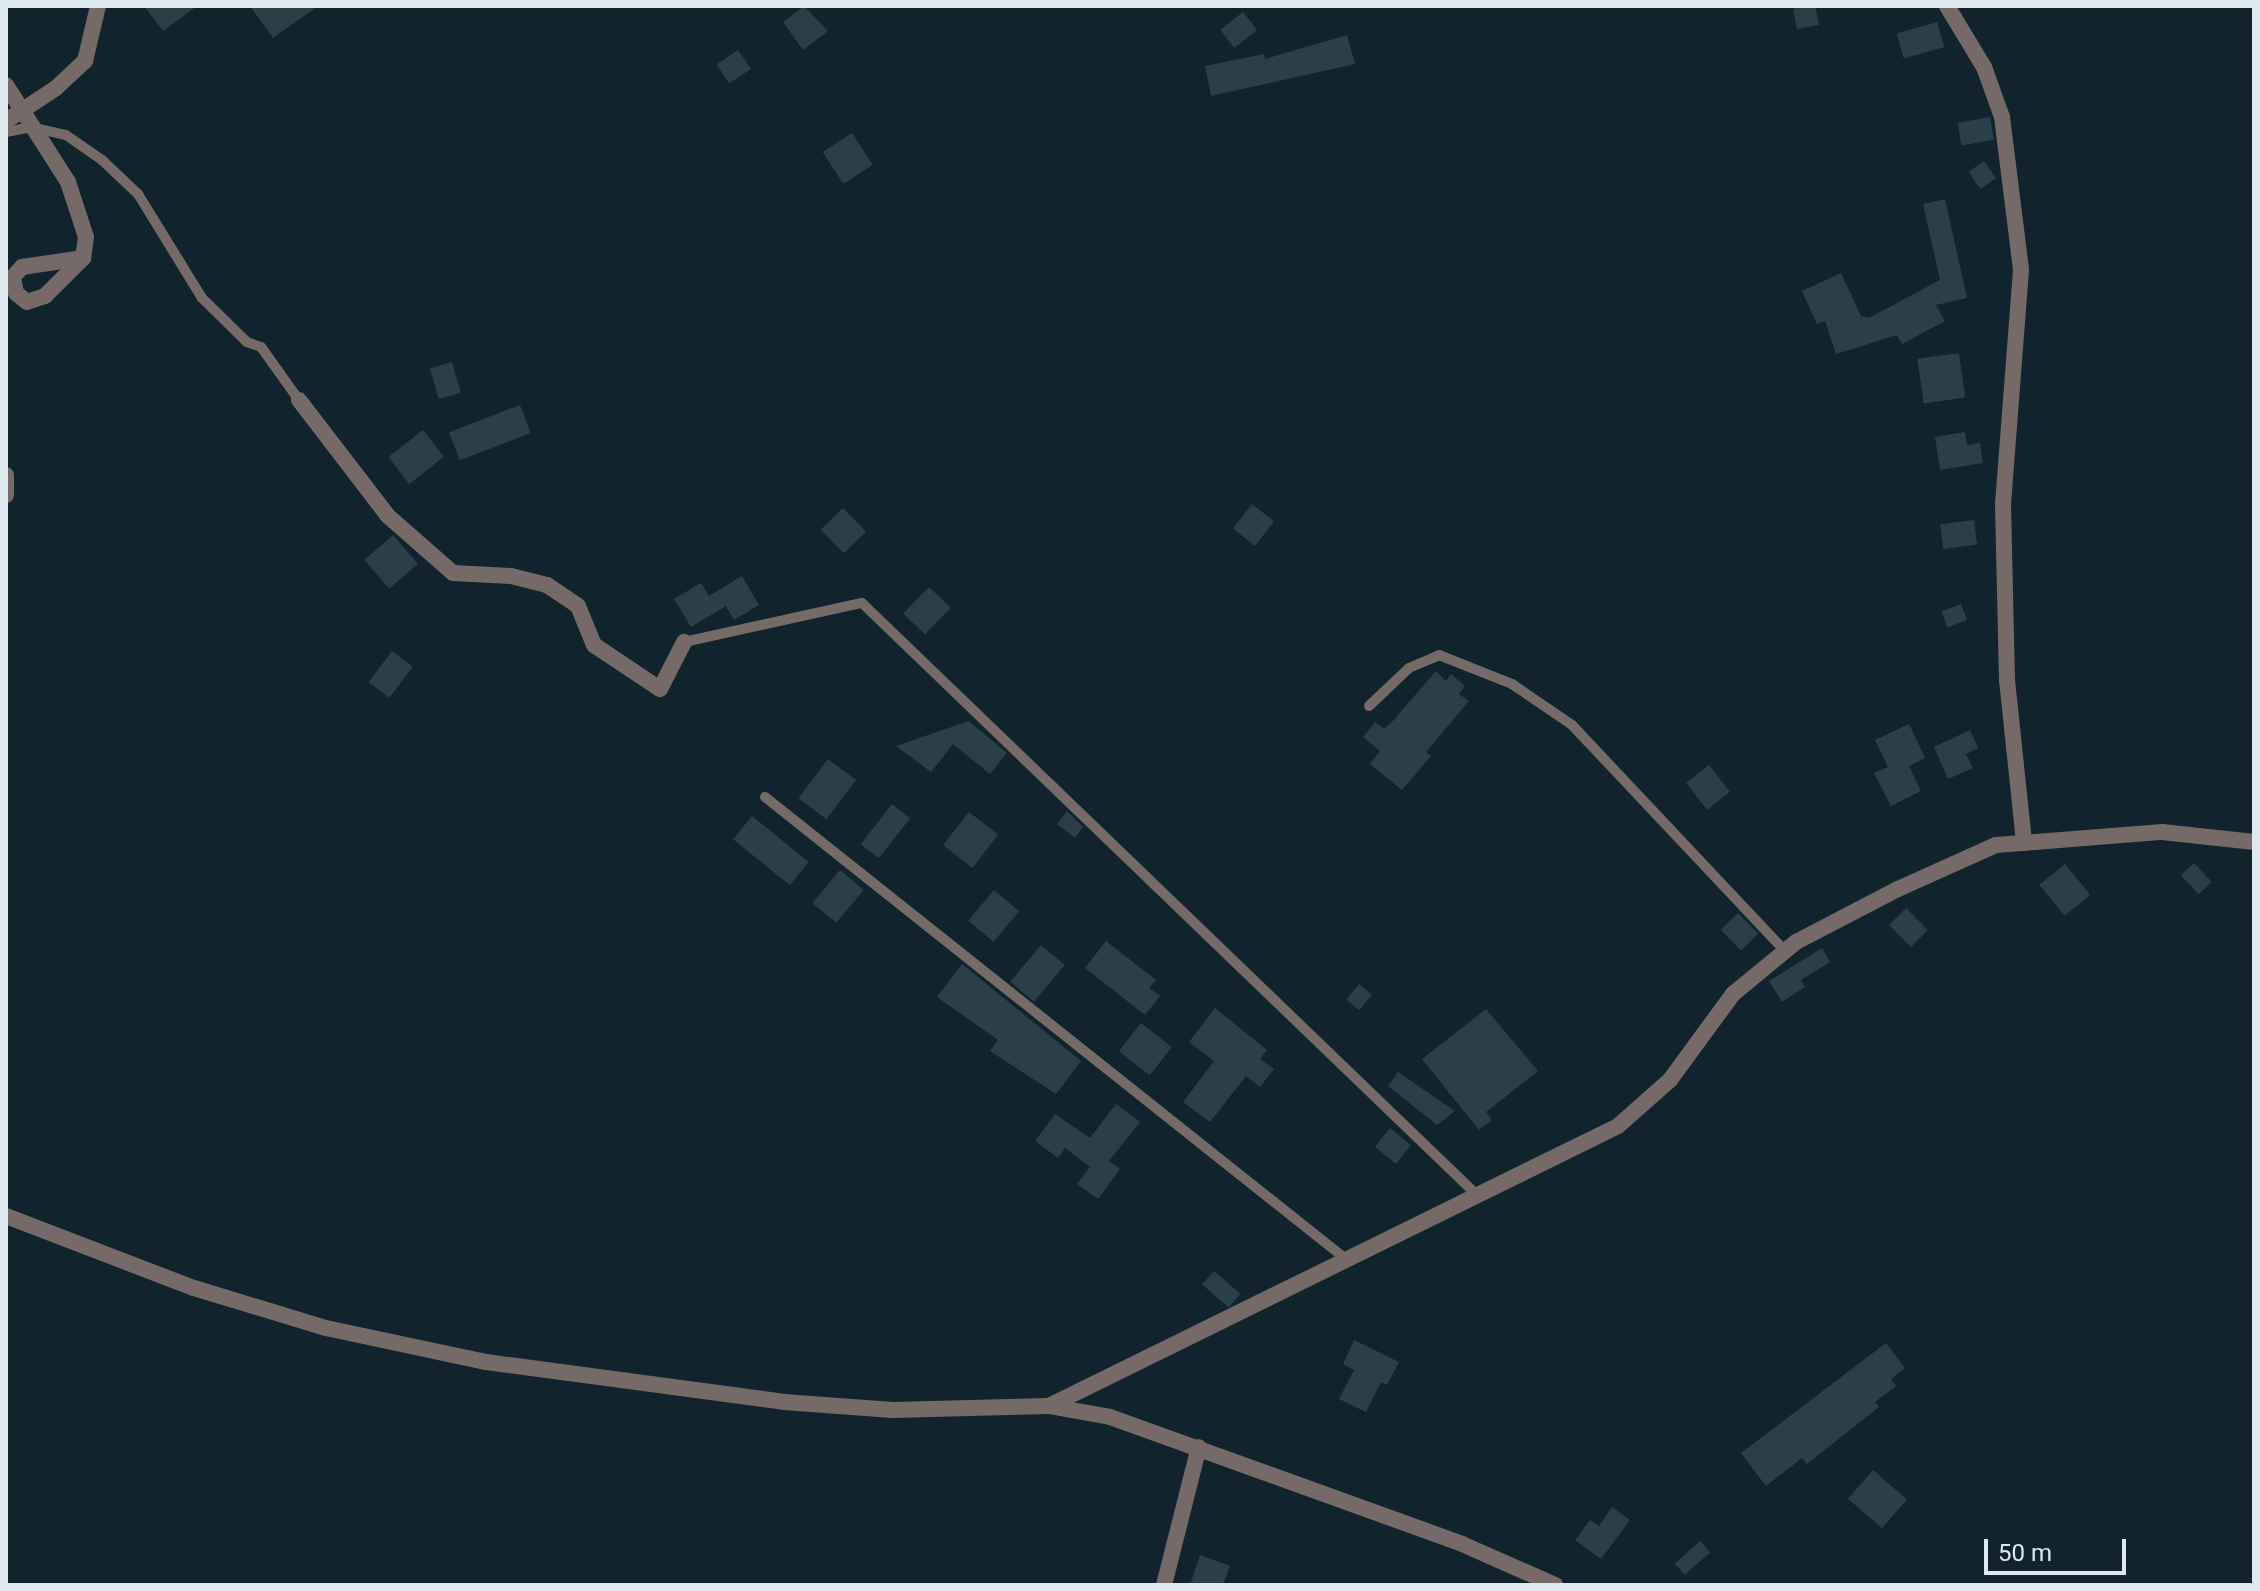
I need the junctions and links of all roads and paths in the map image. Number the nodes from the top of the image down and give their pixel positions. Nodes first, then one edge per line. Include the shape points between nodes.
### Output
1 (98, 6) edge
2 (1947, 6) edge
3 (6, 85) edge
4 (26, 120) junction
5 (6, 121) edge
6 (6, 132) edge
7 (83, 258) dead end
8 (299, 400) joint
9 (6, 475) edge
10 (6, 495) edge
11 (684, 642) joint
12 (1369, 706) dead end
13 (765, 797) dead end
14 (2254, 842) edge
15 (2024, 843) junction
16 (1785, 951) junction
17 (1476, 1194) junction
18 (6, 1216) edge
19 (1347, 1260) junction
20 (1049, 1406) junction
21 (1199, 1447) junction
22 (1164, 1585) edge
23 (1555, 1585) edge

1 - 4 street via 85,61
2 - 15 street via 1984,67 2002,117 2021,270 2003,504 2007,680
3 - 4 street
4 - 5 street
4 - 6 lane
4 - 7 street via 68,182 86,237
4 - 8 lane via 66,135 138,194 202,298 247,342 261,347
8 - 11 street via 388,516 453,573 511,576 547,585 578,606 594,645 660,689
9 - 10 street
11 - 17 lane via 862,603
12 - 16 lane via 1409,668 1439,655 1512,684 1572,725
13 - 19 lane
14 - 15 street via 2162,832
15 - 16 street via 1996,845 1898,889
16 - 17 street via 1733,994 1670,1080 1618,1126
17 - 19 street
18 - 20 street via 194,1288 326,1328 486,1362 815,1404 893,1410
19 - 20 street
20 - 21 street via 1110,1417
21 - 22 street
21 - 23 street via 1518,1565

